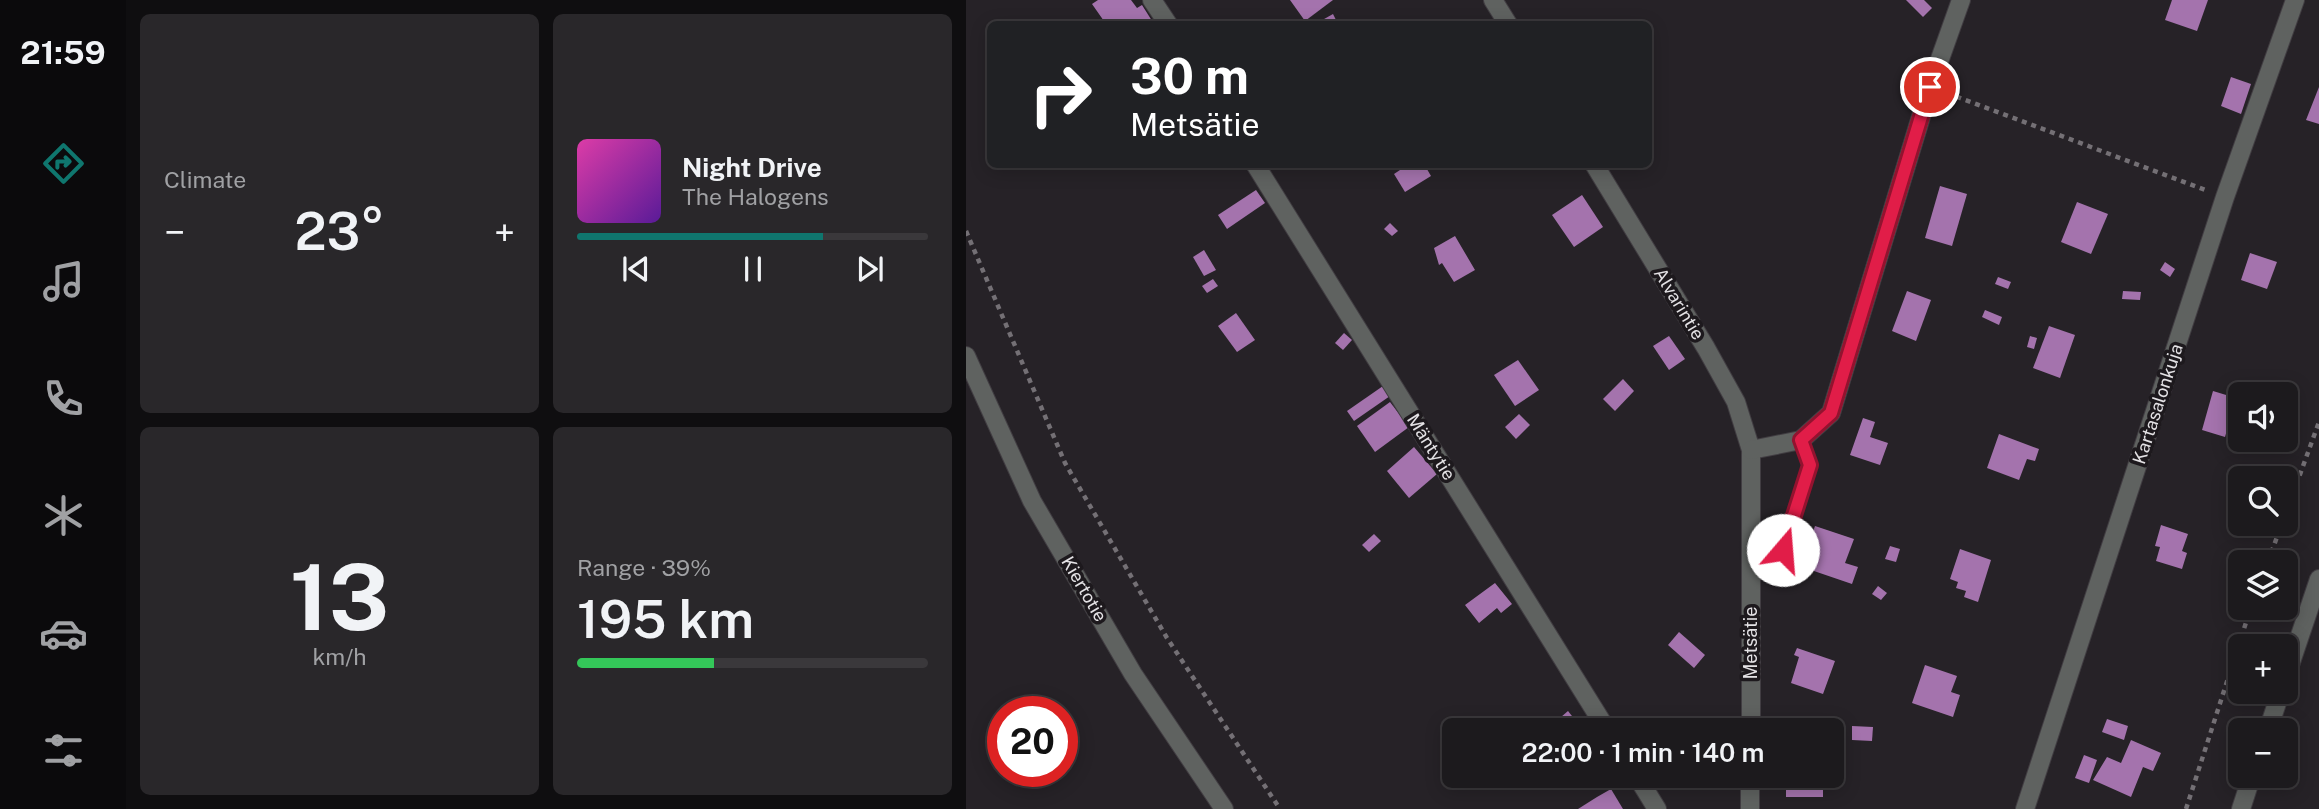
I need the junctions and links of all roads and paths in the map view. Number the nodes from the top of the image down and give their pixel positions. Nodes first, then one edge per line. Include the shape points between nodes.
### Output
1 (1152, 0) edge
2 (1493, 0) edge
3 (1961, 0) edge
4 (2295, 0) edge
5 (1166, 21) edge
6 (1506, 21) edge
7 (1930, 87) junction
8 (1257, 168) edge
9 (1596, 168) edge
10 (2225, 197) junction
11 (966, 231) edge
12 (966, 356) edge
13 (2319, 422) edge
14 (1801, 440) junction
15 (1751, 450) junction
16 (2298, 480) edge
17 (1783, 550) dead end
18 (2319, 579) edge
19 (2247, 620) edge
20 (2298, 641) edge
21 (1600, 718) edge
22 (1751, 718) edge
23 (1644, 788) edge
24 (1750, 788) edge
25 (2248, 788) edge
26 (1224, 809) edge
27 (1280, 809) edge
28 (1657, 809) edge
29 (1750, 809) edge
30 (2025, 809) edge
31 (2186, 809) edge
32 (2241, 809) edge

1 - 5 street
2 - 6 street
3 - 7 street
4 - 10 street, Kartasalonkuja
7 - 10 path
7 - 14 street via 1831,413
8 - 21 street, Mäntytie
9 - 15 street, Alvarintie via 1706,348 1735,402
10 - 30 street, Kartasalonkuja
11 - 27 path via 1065,463 1167,638
12 - 26 street, Kiertotie via 1032,500 1133,674
13 - 16 path
14 - 15 street
14 - 17 lane via 1810,465
15 - 22 street, Metsätie
18 - 20 street
19 - 31 path
23 - 28 street
24 - 29 street
25 - 32 street

